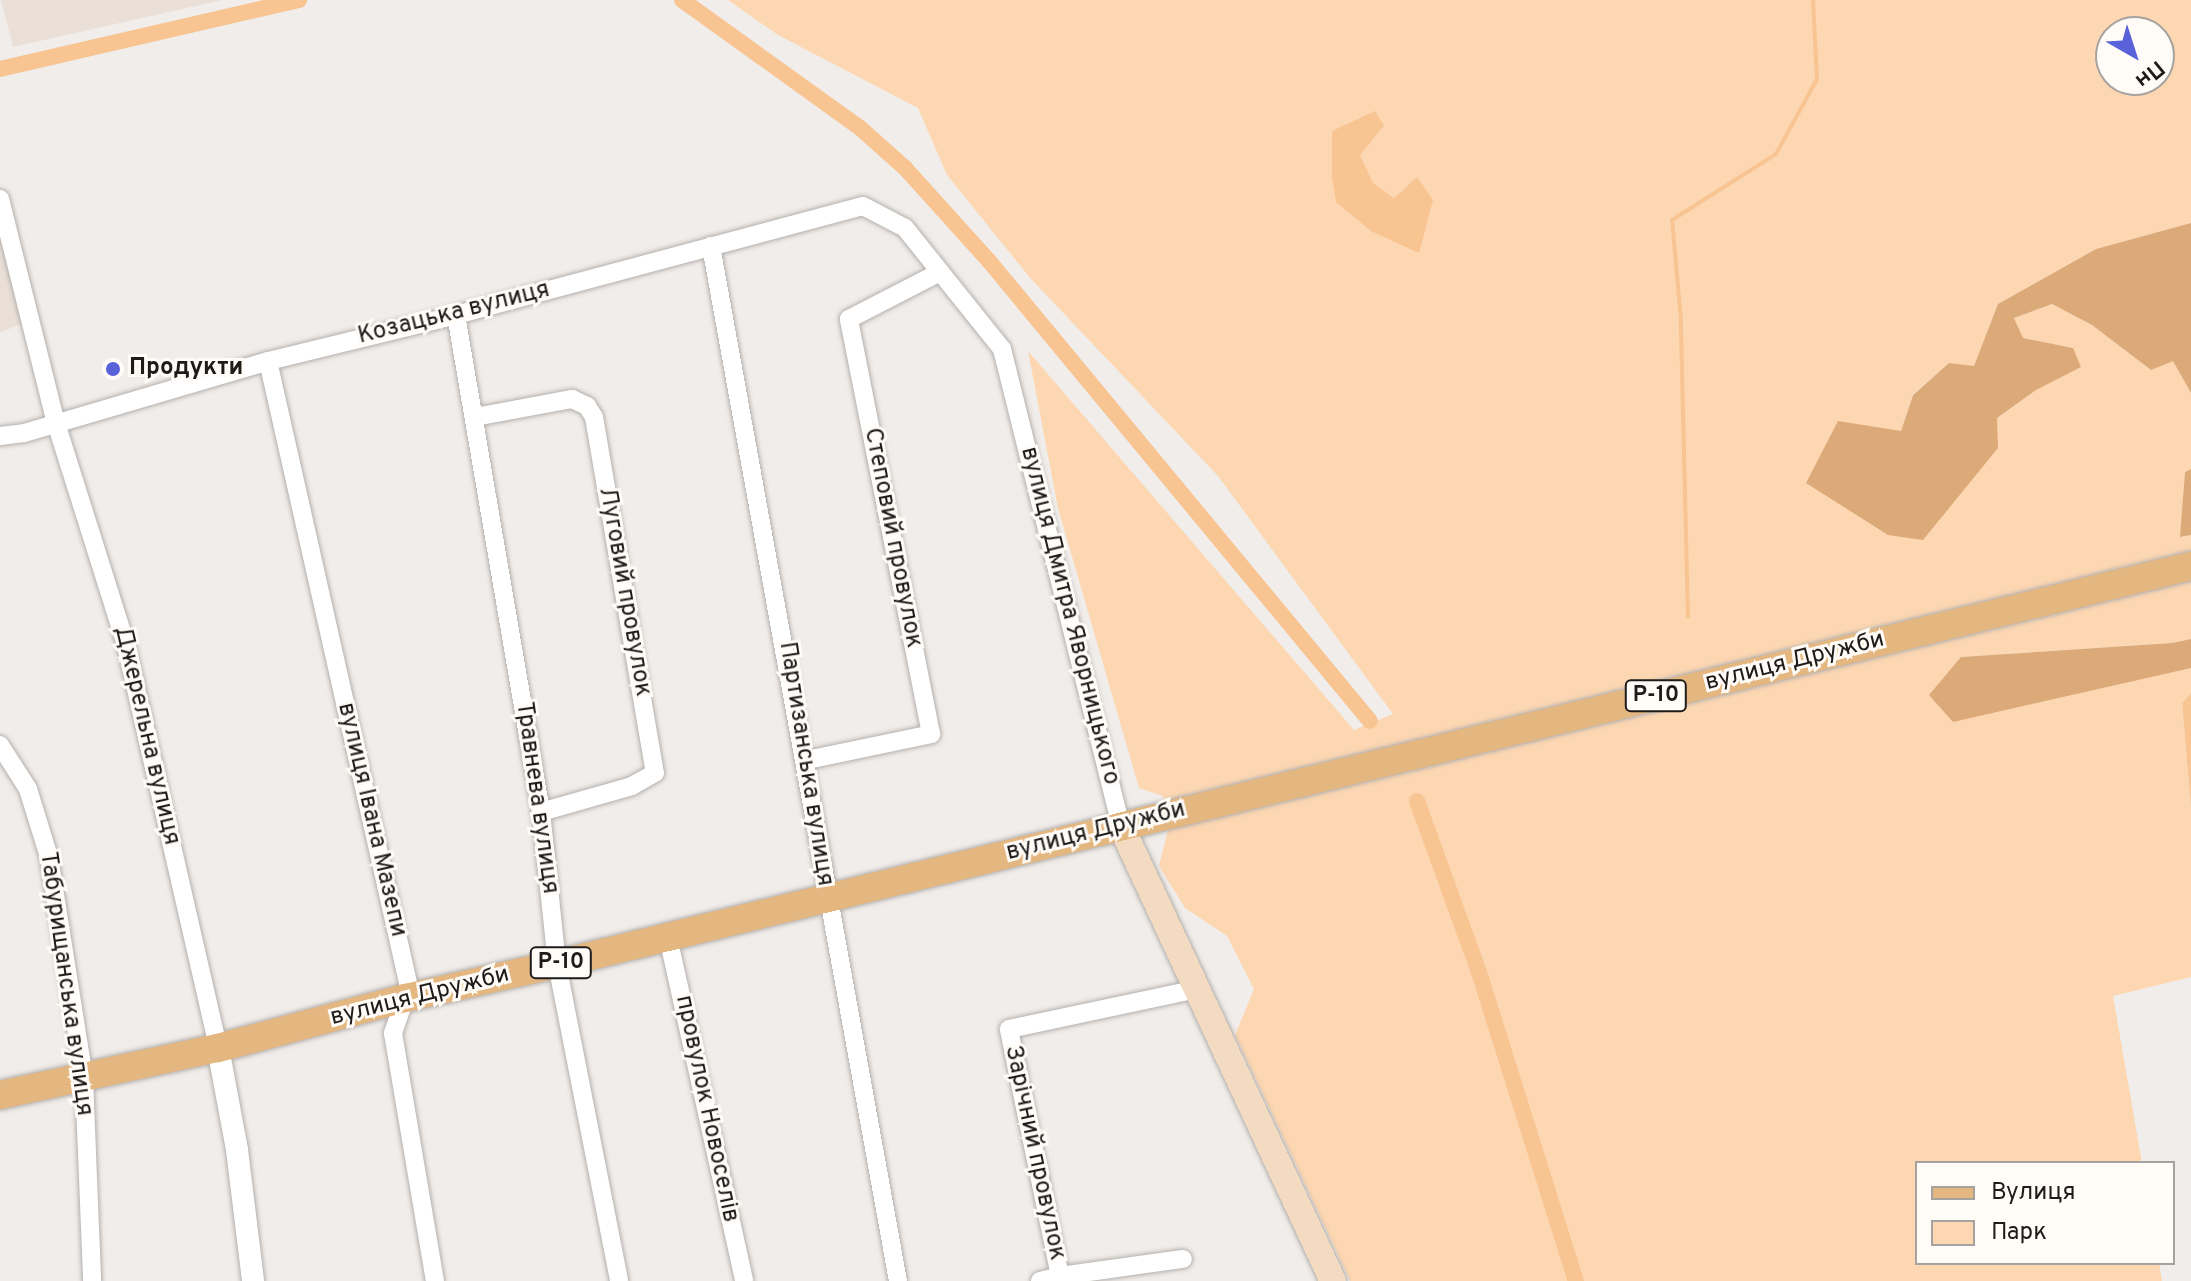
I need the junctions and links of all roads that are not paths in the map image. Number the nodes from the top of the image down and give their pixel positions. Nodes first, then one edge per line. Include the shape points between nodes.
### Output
1 (0, 199) edge
2 (905, 228) joint
3 (711, 246) junction
4 (940, 272) junction
5 (456, 315) junction
6 (268, 361) junction
7 (475, 417) junction
8 (56, 423) junction
9 (0, 436) edge
10 (2191, 566) edge
11 (0, 745) edge
12 (807, 760) junction
13 (541, 812) junction
14 (1121, 826) junction
15 (827, 898) junction
16 (668, 937) junction
17 (557, 964) junction
18 (1197, 989) junction
19 (405, 998) junction
20 (218, 1048) junction
21 (84, 1078) junction
22 (0, 1095) edge
23 (1183, 1259) dead end
24 (1060, 1276) junction
25 (92, 1281) edge
26 (253, 1281) edge
27 (435, 1281) edge
28 (619, 1281) edge
29 (744, 1281) edge
30 (898, 1281) edge
31 (1040, 1281) edge
32 (1333, 1281) edge

1 - 8 street, Джерельна вулиця
2 - 3 street, Козацька вулиця via 863,206
2 - 4 street, вулиця Дмитра Яворницького
3 - 5 street, Козацька вулиця
3 - 12 street, Партизанська вулиця
4 - 12 street, Степовий провулок via 849,319 931,734
4 - 14 street, вулиця Дмитра Яворницького via 1002,349
5 - 6 street, Козацька вулиця
5 - 7 street, Травнева вулиця
6 - 8 street, Козацька вулиця
6 - 19 street, вулиця Івана Мазепи via 409,987
7 - 13 street, Травнева вулиця
7 - 13 street, Луговий провулок via 572,399 587,406 594,417 655,773 632,786
8 - 9 street, Козацька вулиця
8 - 20 street, Джерельна вулиця via 126,645
10 - 14 main road, вулиця Дружби / Р-10
11 - 21 street, Табурищанська вулиця via 28,789 49,857
12 - 15 street, Партизанська вулиця
13 - 17 street, Травнева вулиця
14 - 15 main road, вулиця Дружби / Р-10
14 - 18 main road, вулиця Дмитра Яворницького
15 - 16 main road, вулиця Дружби / Р-10
15 - 30 street, Партизанська вулиця
16 - 17 main road, вулиця Дружби / Р-10
16 - 29 street, провулок Новоселів
17 - 19 main road, вулиця Дружби / Р-10
17 - 28 street, Травнева вулиця
18 - 24 street, Зарічний провулок via 1009,1029
18 - 32 main road, вулиця Дмитра Яворницького
19 - 20 main road, вулиця Дружби / Р-10
19 - 27 street, вулиця Івана Мазепи via 393,1033
20 - 21 main road, вулиця Дружби / Р-10
20 - 26 street, Джерельна вулиця
21 - 22 main road, вулиця Дружби / Р-10
21 - 25 street, Табурищанська вулиця
23 - 24 street, Зарічний провулок
24 - 31 street, Зарічний провулок

